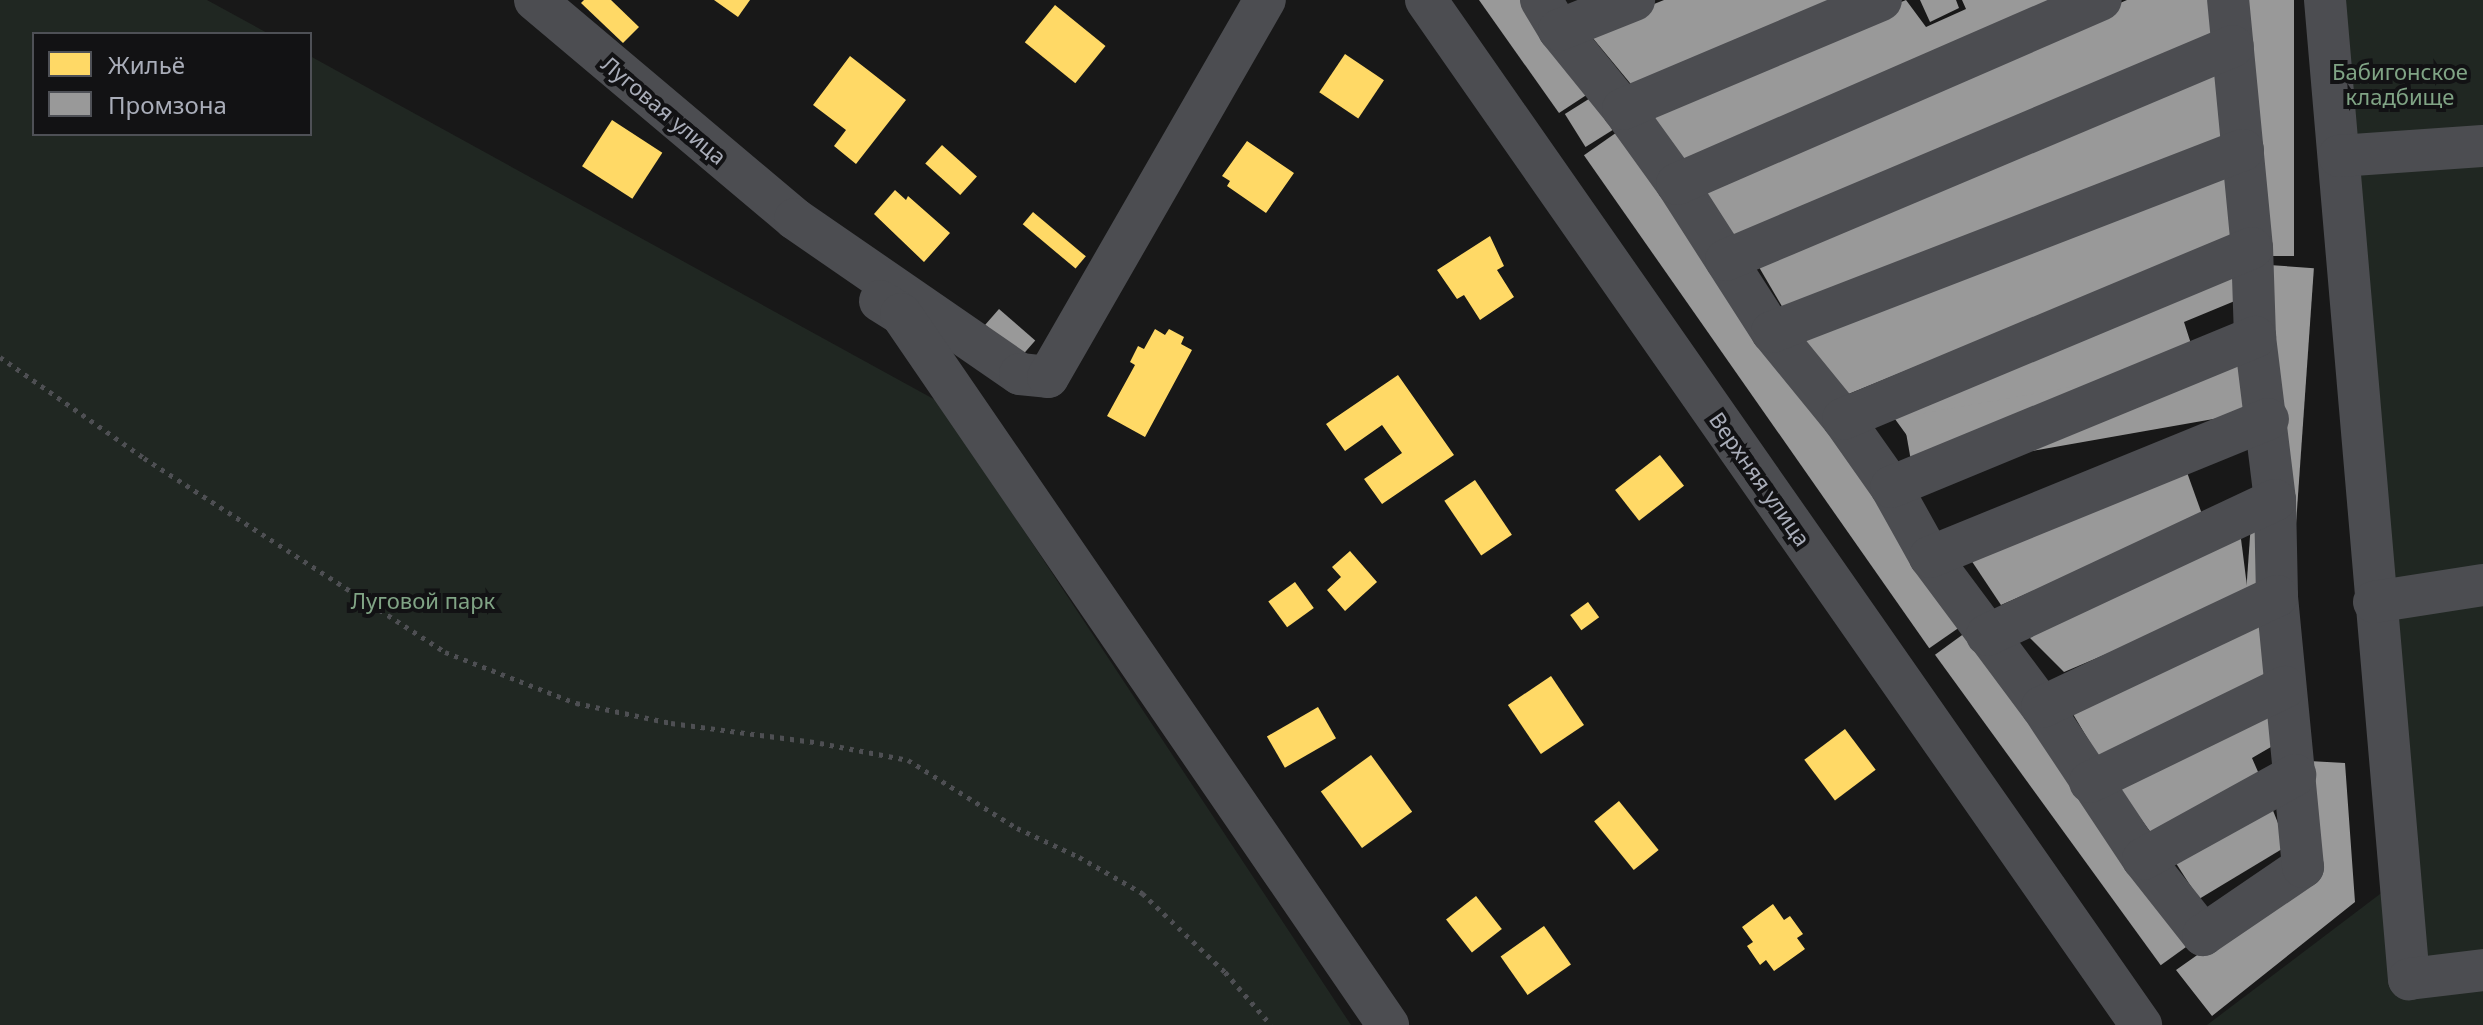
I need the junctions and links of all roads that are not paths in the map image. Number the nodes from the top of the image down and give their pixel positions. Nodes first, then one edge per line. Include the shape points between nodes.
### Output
1 (535, 0) edge
2 (1265, 0) edge
3 (1634, 0) edge
4 (1881, 0) edge
5 (2101, 0) edge
6 (2228, 0) edge
7 (2325, 0) edge
8 (1430, 1) edge
9 (1550, 15) edge
10 (2233, 46) junction
11 (1623, 109) junction
12 (2483, 146) edge
13 (2243, 150) junction
14 (2339, 156) junction
15 (1677, 184) junction
16 (2252, 248) junction
17 (839, 249) junction
18 (1726, 260) junction
19 (1772, 332) junction
20 (2255, 337) junction
21 (1843, 419) junction
22 (2268, 419) junction
23 (1891, 487) junction
24 (2275, 500) junction
25 (1930, 557) junction
26 (2483, 585) edge
27 (2277, 596) junction
28 (2374, 602) junction
29 (1987, 635) junction
30 (2285, 687) junction
31 (2042, 707) junction
32 (2295, 775) junction
33 (2090, 782) junction
34 (2143, 859) junction
35 (2483, 970) edge
36 (1388, 1025) edge
37 (2141, 1025) edge

1 - 17 street, Луговая улица via 795,219
2 - 17 street, Луговая улица via 1048,377 1020,374
3 - 9 street
4 - 11 street
5 - 15 street
6 - 10 street
7 - 14 street
8 - 37 street, Верхняя улица
9 - 11 street
10 - 13 street
10 - 18 street
11 - 15 street
12 - 14 street
13 - 16 street
13 - 19 street
14 - 28 street
15 - 18 street
16 - 20 street
16 - 21 street
17 - 36 street via 868,294 901,314
18 - 19 street
19 - 21 street
20 - 22 street
20 - 23 street
21 - 23 street
22 - 24 street
22 - 25 street
23 - 25 street
24 - 27 street
24 - 29 street
25 - 29 street
26 - 28 street
27 - 30 street
27 - 31 street
28 - 35 street via 2409,979
29 - 31 street
30 - 32 street
30 - 33 street
31 - 33 street
32 - 34 street
32 - 34 street via 2303,867 2203,935
33 - 34 street

